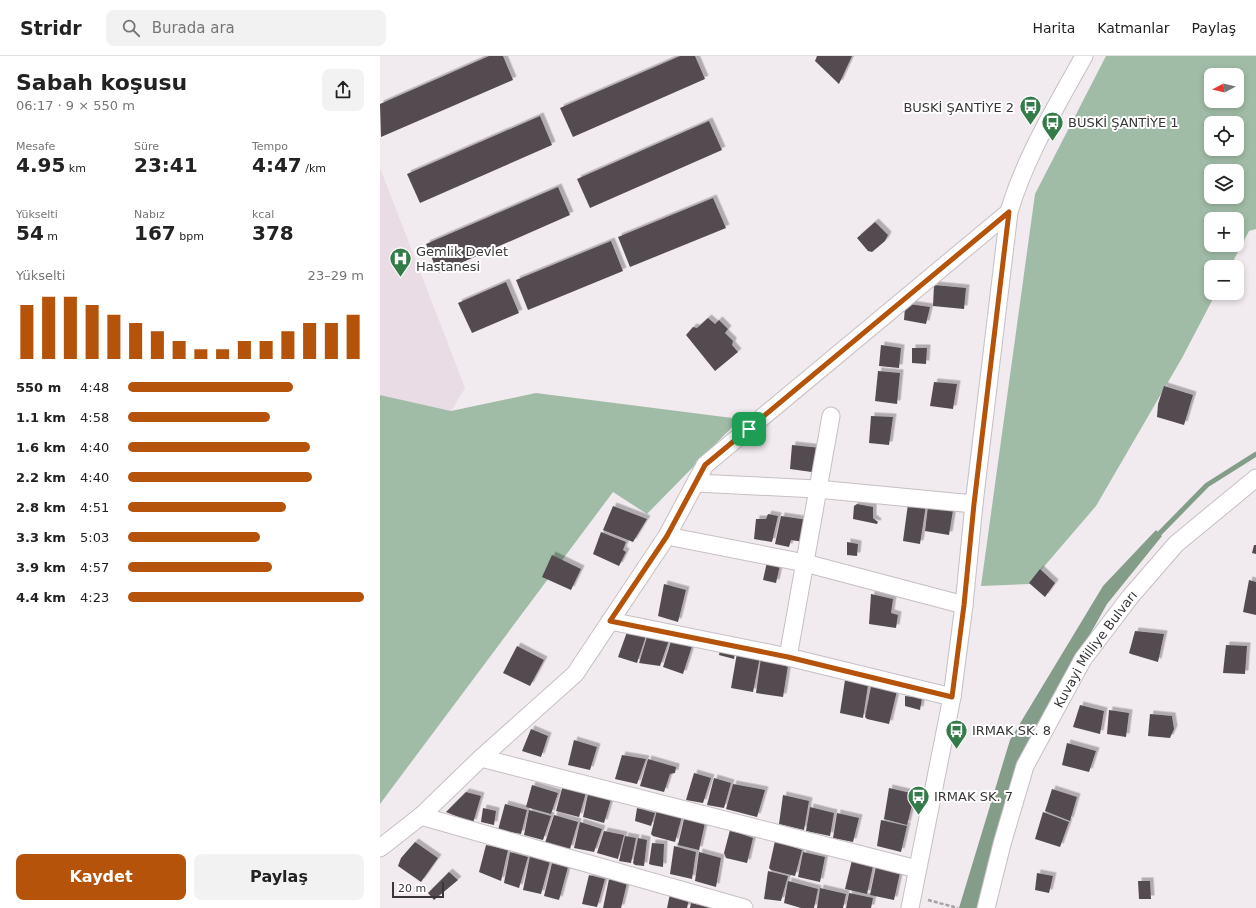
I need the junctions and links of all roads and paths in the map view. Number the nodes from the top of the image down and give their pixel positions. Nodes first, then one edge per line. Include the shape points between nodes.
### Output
1 (1084, 56) edge
2 (1009, 212) junction
3 (831, 416) dead end
4 (1256, 478) edge
5 (696, 483) junction
6 (817, 489) junction
7 (974, 504) junction
8 (667, 536) junction
9 (805, 563) junction
10 (964, 605) junction
11 (610, 621) junction
12 (788, 657) junction
13 (952, 697) junction
14 (481, 758) junction
15 (420, 816) junction
16 (380, 848) edge
17 (917, 869) junction
18 (945, 904) dead end
19 (744, 908) edge
20 (910, 908) edge
21 (958, 908) edge
22 (986, 908) edge

1 - 2 street via 1028,162
2 - 5 street via 705,465
2 - 7 street
3 - 6 street
4 - 22 street, Kuvayi Milliye Bulvarı via 1176,544 1083,659 1025,766
5 - 6 street
5 - 8 street
6 - 7 street
6 - 9 street
7 - 10 street
8 - 9 street
8 - 11 street
9 - 10 street
9 - 12 street
10 - 13 street
11 - 12 street
11 - 14 street via 575,674
12 - 13 street
13 - 17 street
14 - 15 street
14 - 17 street
15 - 16 street
15 - 19 street
17 - 20 street
18 - 21 path

